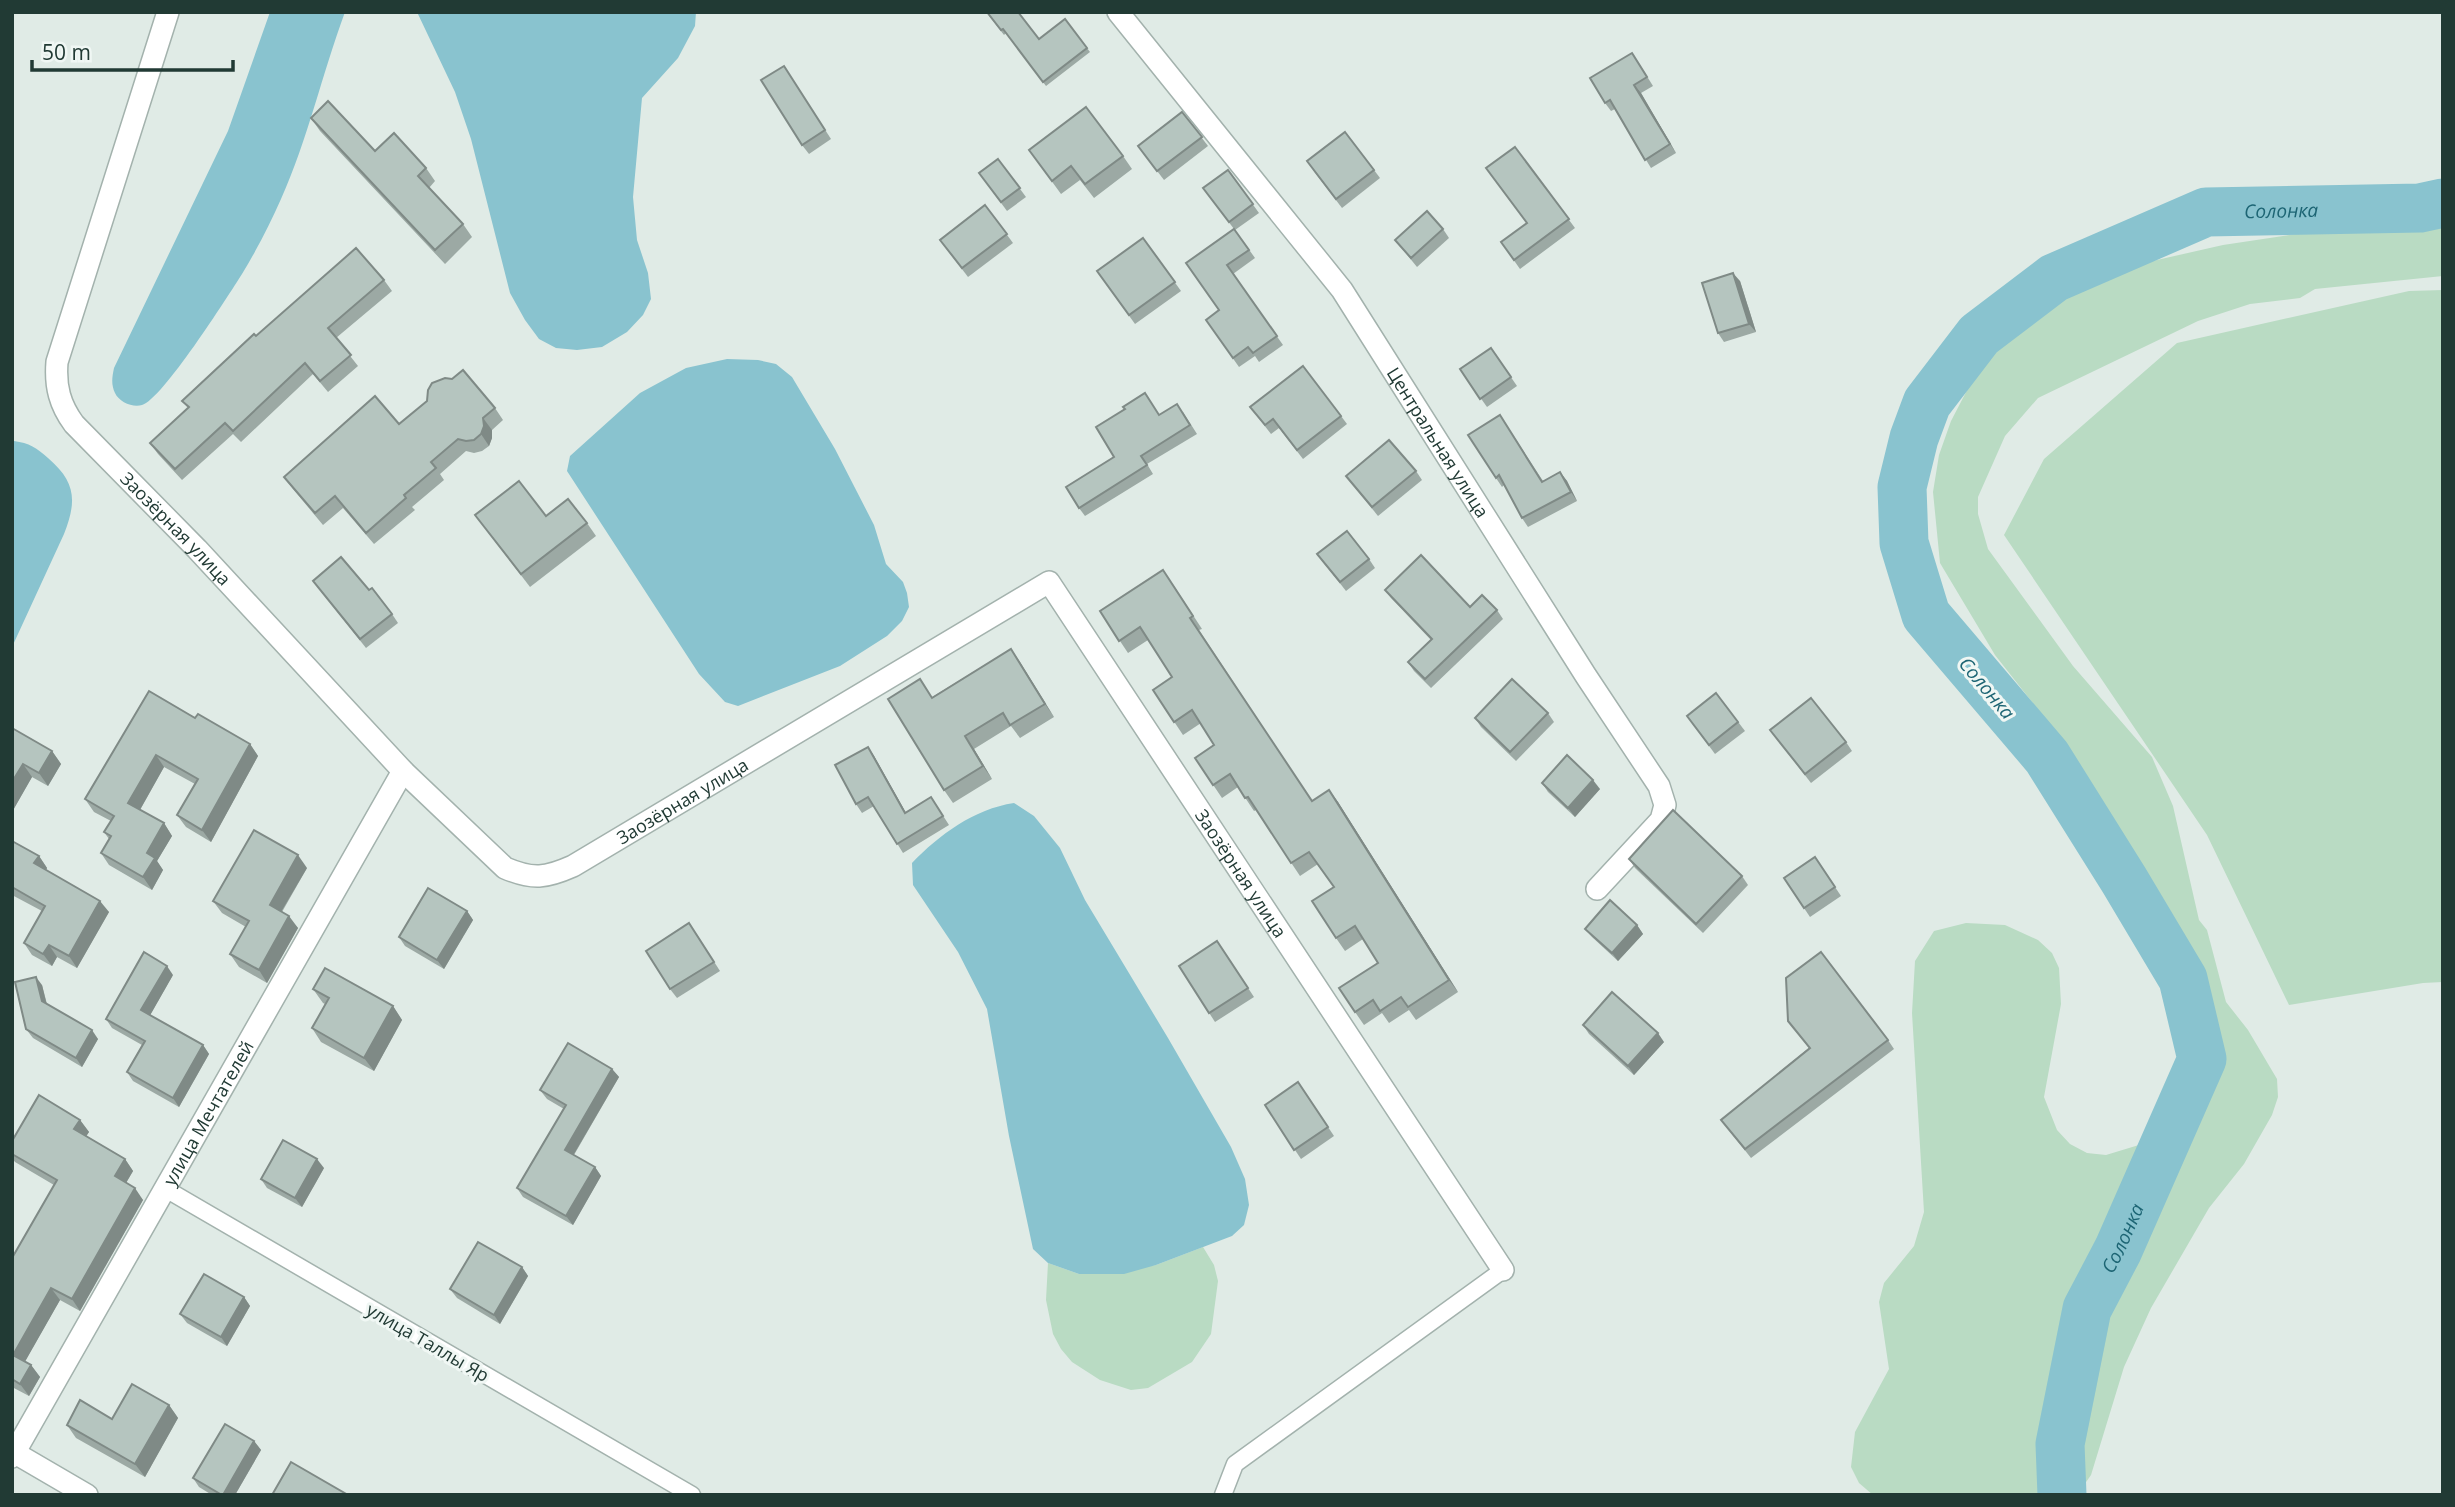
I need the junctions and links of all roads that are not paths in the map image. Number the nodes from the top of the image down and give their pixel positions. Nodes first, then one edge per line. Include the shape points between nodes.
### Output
1 (168, 12) edge
2 (1118, 12) edge
3 (403, 771) junction
4 (1597, 889) dead end
5 (164, 1188) junction
6 (1503, 1270) joint
7 (13, 1455) edge
8 (87, 1495) edge
9 (691, 1495) edge
10 (1223, 1495) edge

1 - 3 street, Заозёрная улица via 57,362 58,393 74,424
2 - 4 street, Центральная улица via 1342,290 1659,786 1665,805 1661,820
3 - 5 street, улица Мечтателей
3 - 6 street, Заозёрная улица via 505,868 525,877 554,875 1049,582
5 - 7 street, улица Мечтателей
5 - 9 lane, улица Таллы Яр
6 - 10 lane via 1235,1464
7 - 8 street

